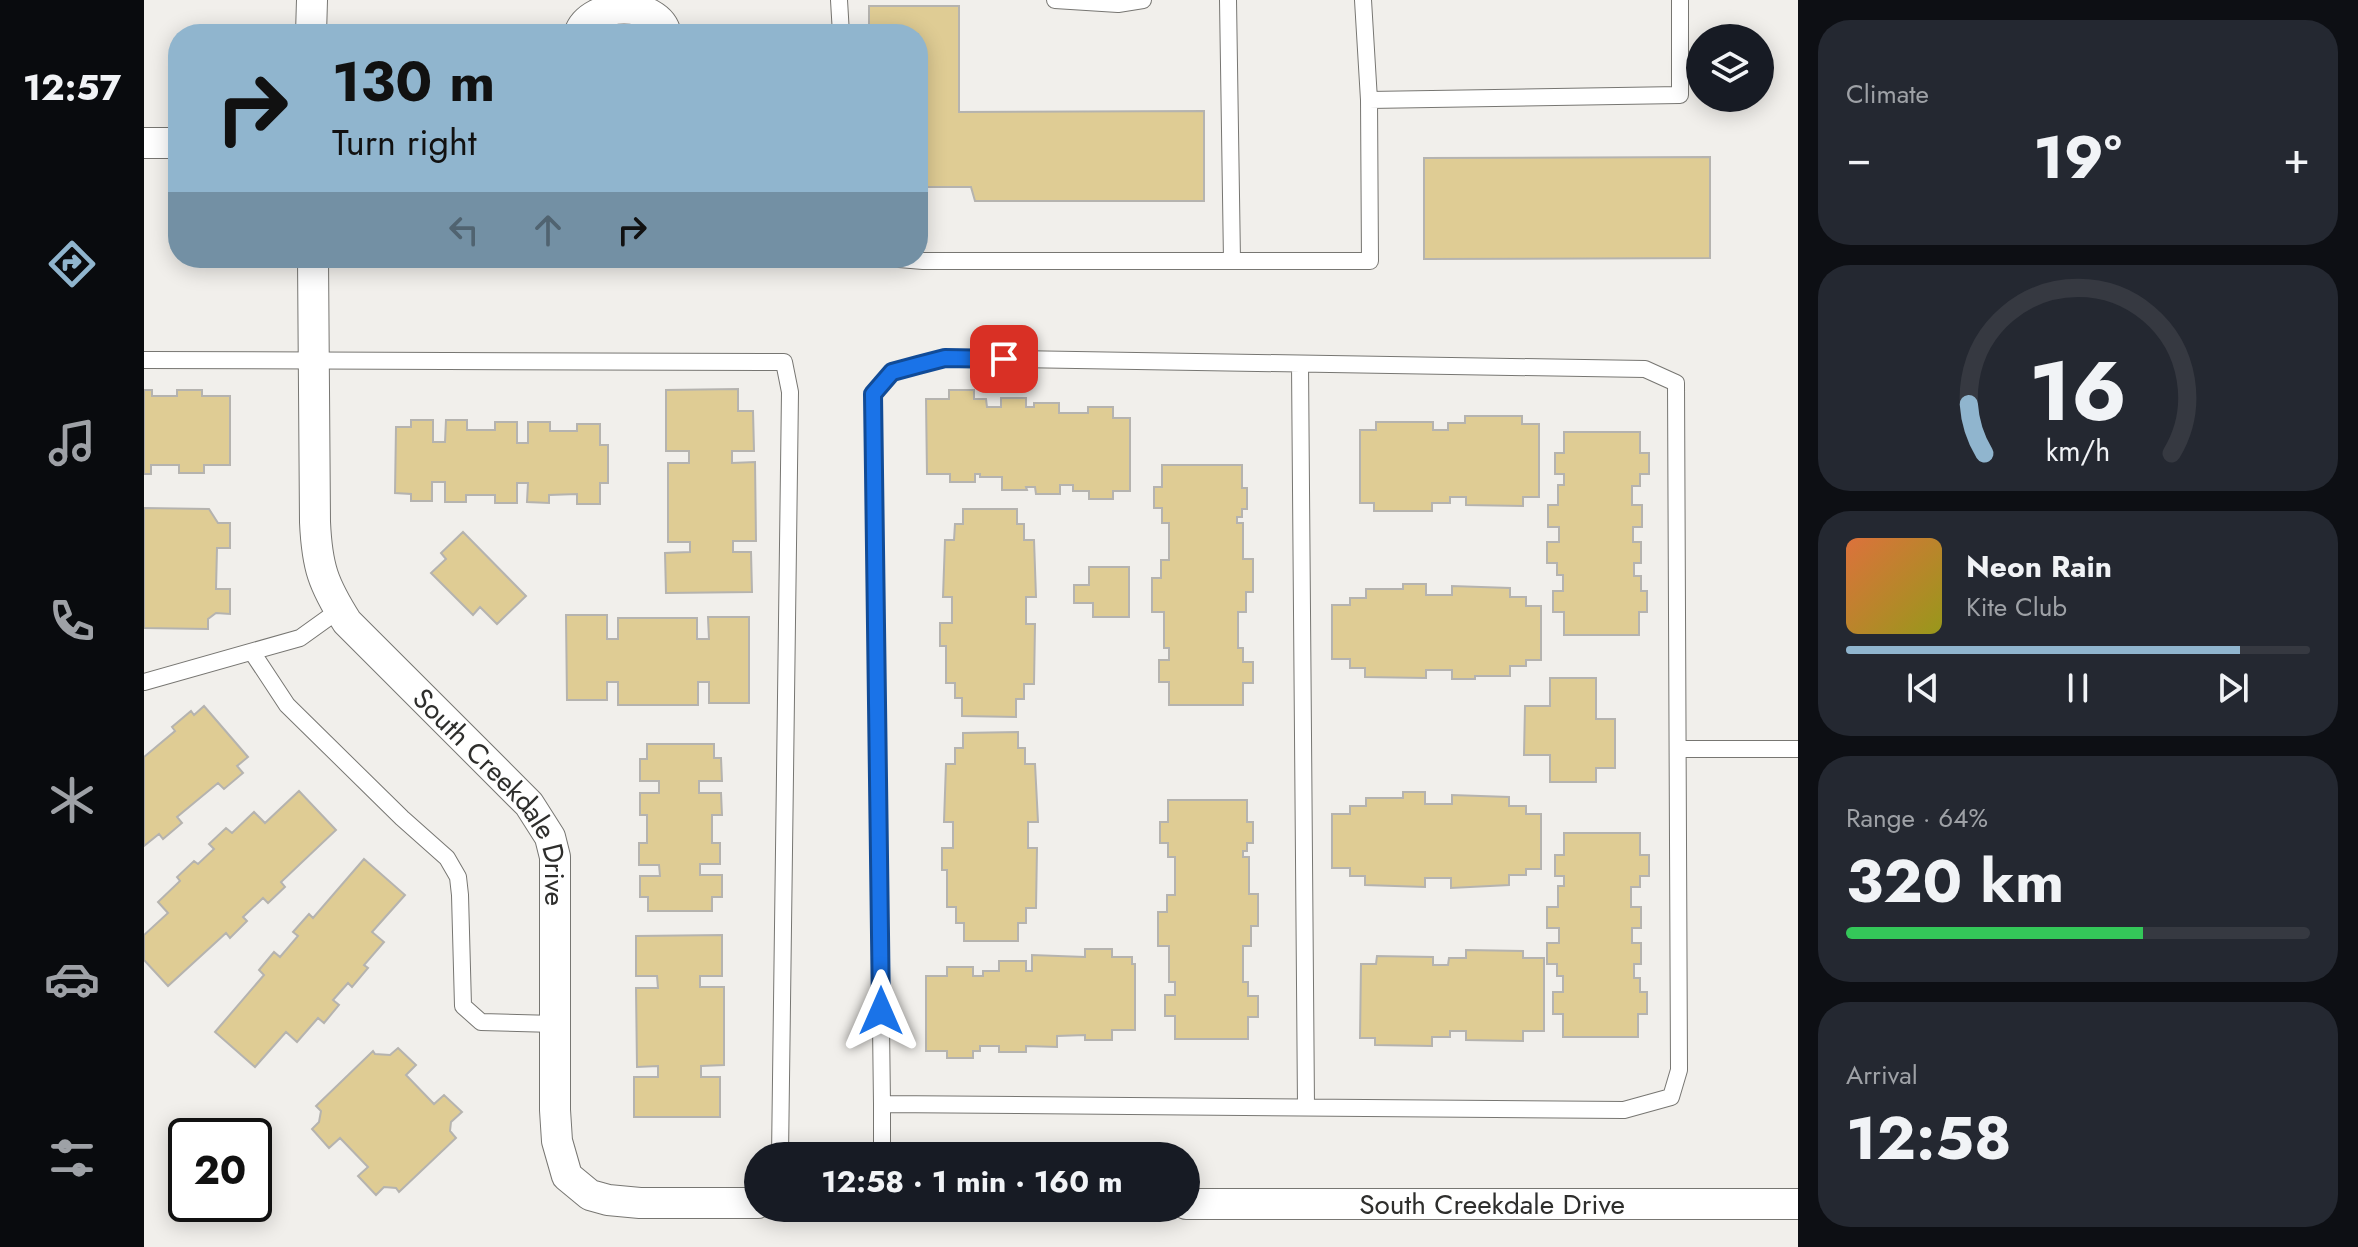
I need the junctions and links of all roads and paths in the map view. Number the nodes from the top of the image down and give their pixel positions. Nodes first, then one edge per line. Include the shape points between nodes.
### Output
1 (312, 0) edge
2 (839, 0) edge
3 (1055, 0) edge
4 (1143, 0) edge
5 (1228, 0) edge
6 (1363, 0) edge
7 (1680, 0) edge
8 (311, 24) edge
9 (583, 24) edge
10 (662, 24) edge
11 (840, 24) edge
12 (1369, 100) junction
13 (144, 143) edge
14 (168, 143) edge
15 (928, 261) edge
16 (1232, 261) junction
17 (313, 268) edge
18 (144, 360) edge
19 (313, 360) junction
20 (1300, 364) junction
21 (339, 610) junction
22 (252, 652) junction
23 (144, 682) edge
24 (1678, 749) junction
25 (1798, 749) edge
26 (555, 1024) junction
27 (882, 1104) junction
28 (1306, 1107) junction
29 (780, 1142) edge
30 (882, 1142) edge
31 (744, 1203) edge
32 (1200, 1204) edge
33 (1798, 1204) edge

1 - 8 street
2 - 11 lane
3 - 4 lane
5 - 16 lane
6 - 12 lane
7 - 12 lane via 1680,95
9 - 10 street via 588,13 616,1 631,2
12 - 16 lane via 1370,261
13 - 14 street
15 - 16 lane
17 - 19 street, South Creekdale Drive
18 - 19 lane
19 - 21 street, South Creekdale Drive via 317,553 321,576
19 - 29 lane via 784,362 790,392
20 - 24 lane via 1645,369 1676,383
20 - 27 lane via 945,358 892,372 873,394
20 - 28 lane
21 - 22 lane via 300,638
21 - 26 street, South Creekdale Drive via 529,804 550,837 555,857
22 - 23 lane
22 - 26 lane via 287,705 447,858 458,877 460,895 463,1006 481,1022
24 - 25 lane
24 - 28 lane via 1679,1070 1671,1097 1624,1110
26 - 31 street, South Creekdale Drive via 557,1141 567,1176 577,1187 608,1200
27 - 28 lane
27 - 30 lane
32 - 33 street, South Creekdale Drive

